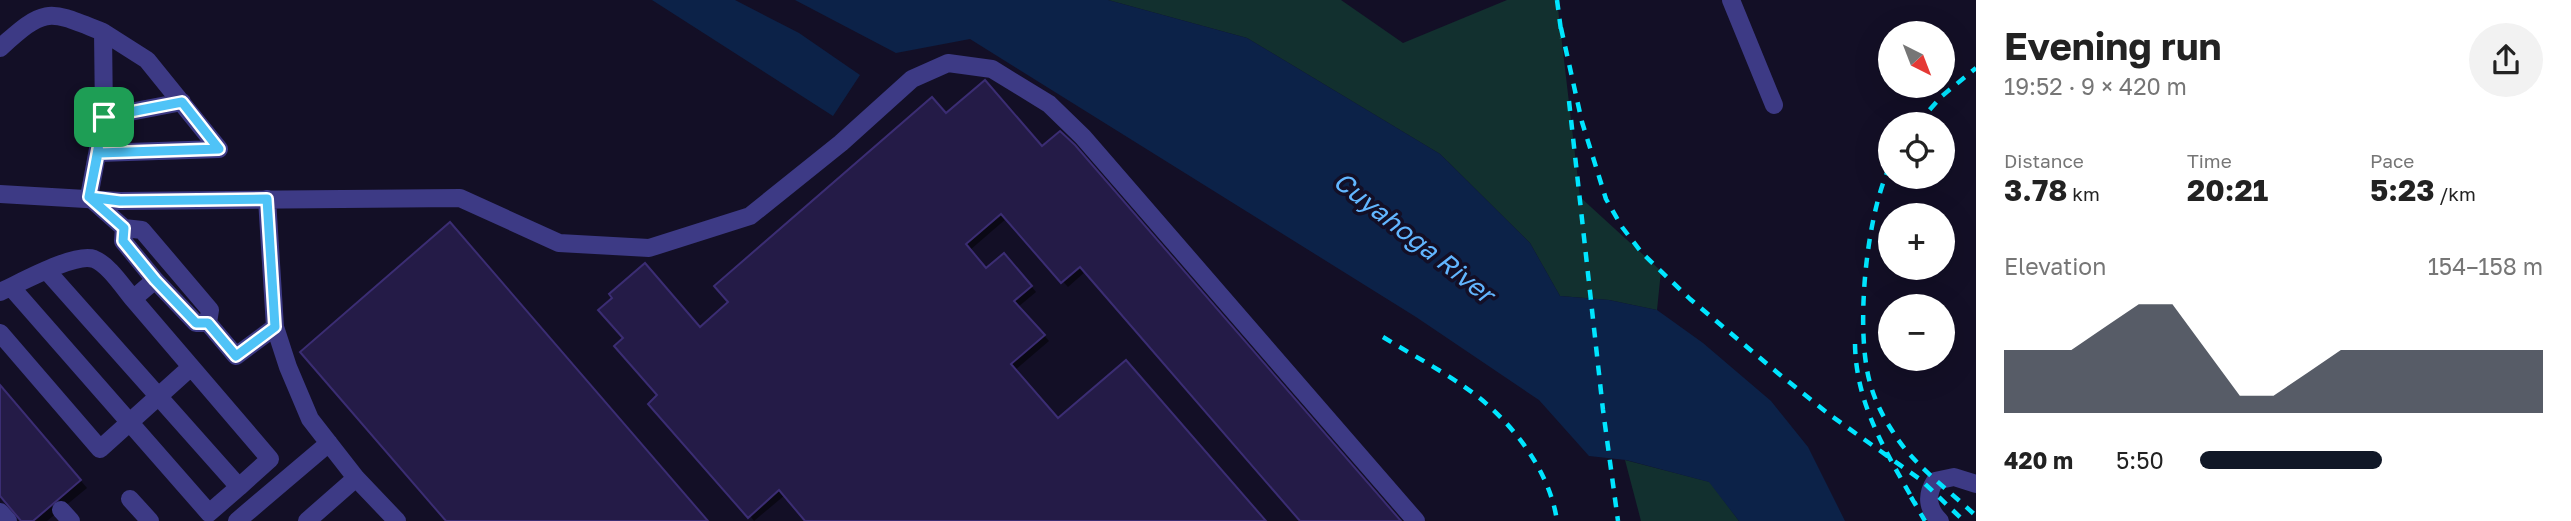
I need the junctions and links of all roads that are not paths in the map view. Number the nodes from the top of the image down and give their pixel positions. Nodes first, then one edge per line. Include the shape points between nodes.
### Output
1 (1731, 0) edge
2 (103, 32) junction
3 (0, 48) edge
4 (182, 102) junction
5 (1774, 105) dead end
6 (104, 117) junction
7 (98, 153) junction
8 (0, 194) edge
9 (89, 197) junction
10 (267, 199) junction
11 (124, 228) junction
12 (47, 271) junction
13 (155, 280) junction
14 (5, 290) edge
15 (134, 299) junction
16 (208, 323) junction
17 (275, 327) junction
18 (0, 334) edge
19 (191, 367) junction
20 (158, 397) junction
21 (129, 423) junction
22 (329, 443) junction
23 (355, 478) junction
24 (1976, 484) edge
25 (239, 487) junction
26 (130, 499) dead end
27 (0, 512) edge
28 (8, 521) edge
29 (150, 521) edge
30 (237, 521) edge
31 (307, 521) edge
32 (397, 521) edge
33 (1416, 521) edge
34 (1940, 521) edge

1 - 5 lane
2 - 3 lane via 62,15 43,15
2 - 4 lane via 147,60
2 - 6 lane
4 - 6 lane
4 - 7 lane via 219,149
6 - 7 lane
7 - 9 lane
8 - 9 lane
9 - 10 lane via 120,201
9 - 11 lane
10 - 17 lane
10 - 33 lane via 460,198 559,243 649,248 750,216 912,79 948,63 992,69 1049,104 1083,137
11 - 13 lane via 123,241
11 - 16 lane via 142,230 210,310
12 - 14 lane
12 - 15 lane via 79,258 94,259
12 - 20 lane
13 - 15 lane
13 - 16 lane via 196,323
14 - 21 lane
15 - 19 lane
16 - 17 lane via 236,356
17 - 22 lane via 310,419
18 - 21 lane via 100,449
19 - 20 lane
19 - 25 lane via 270,459
20 - 21 lane
20 - 25 lane
21 - 25 lane via 209,513
22 - 23 lane
22 - 30 lane
23 - 31 lane
23 - 32 lane
24 - 34 lane via 1954,477 1936,481 1929,502
26 - 29 lane
27 - 28 lane

